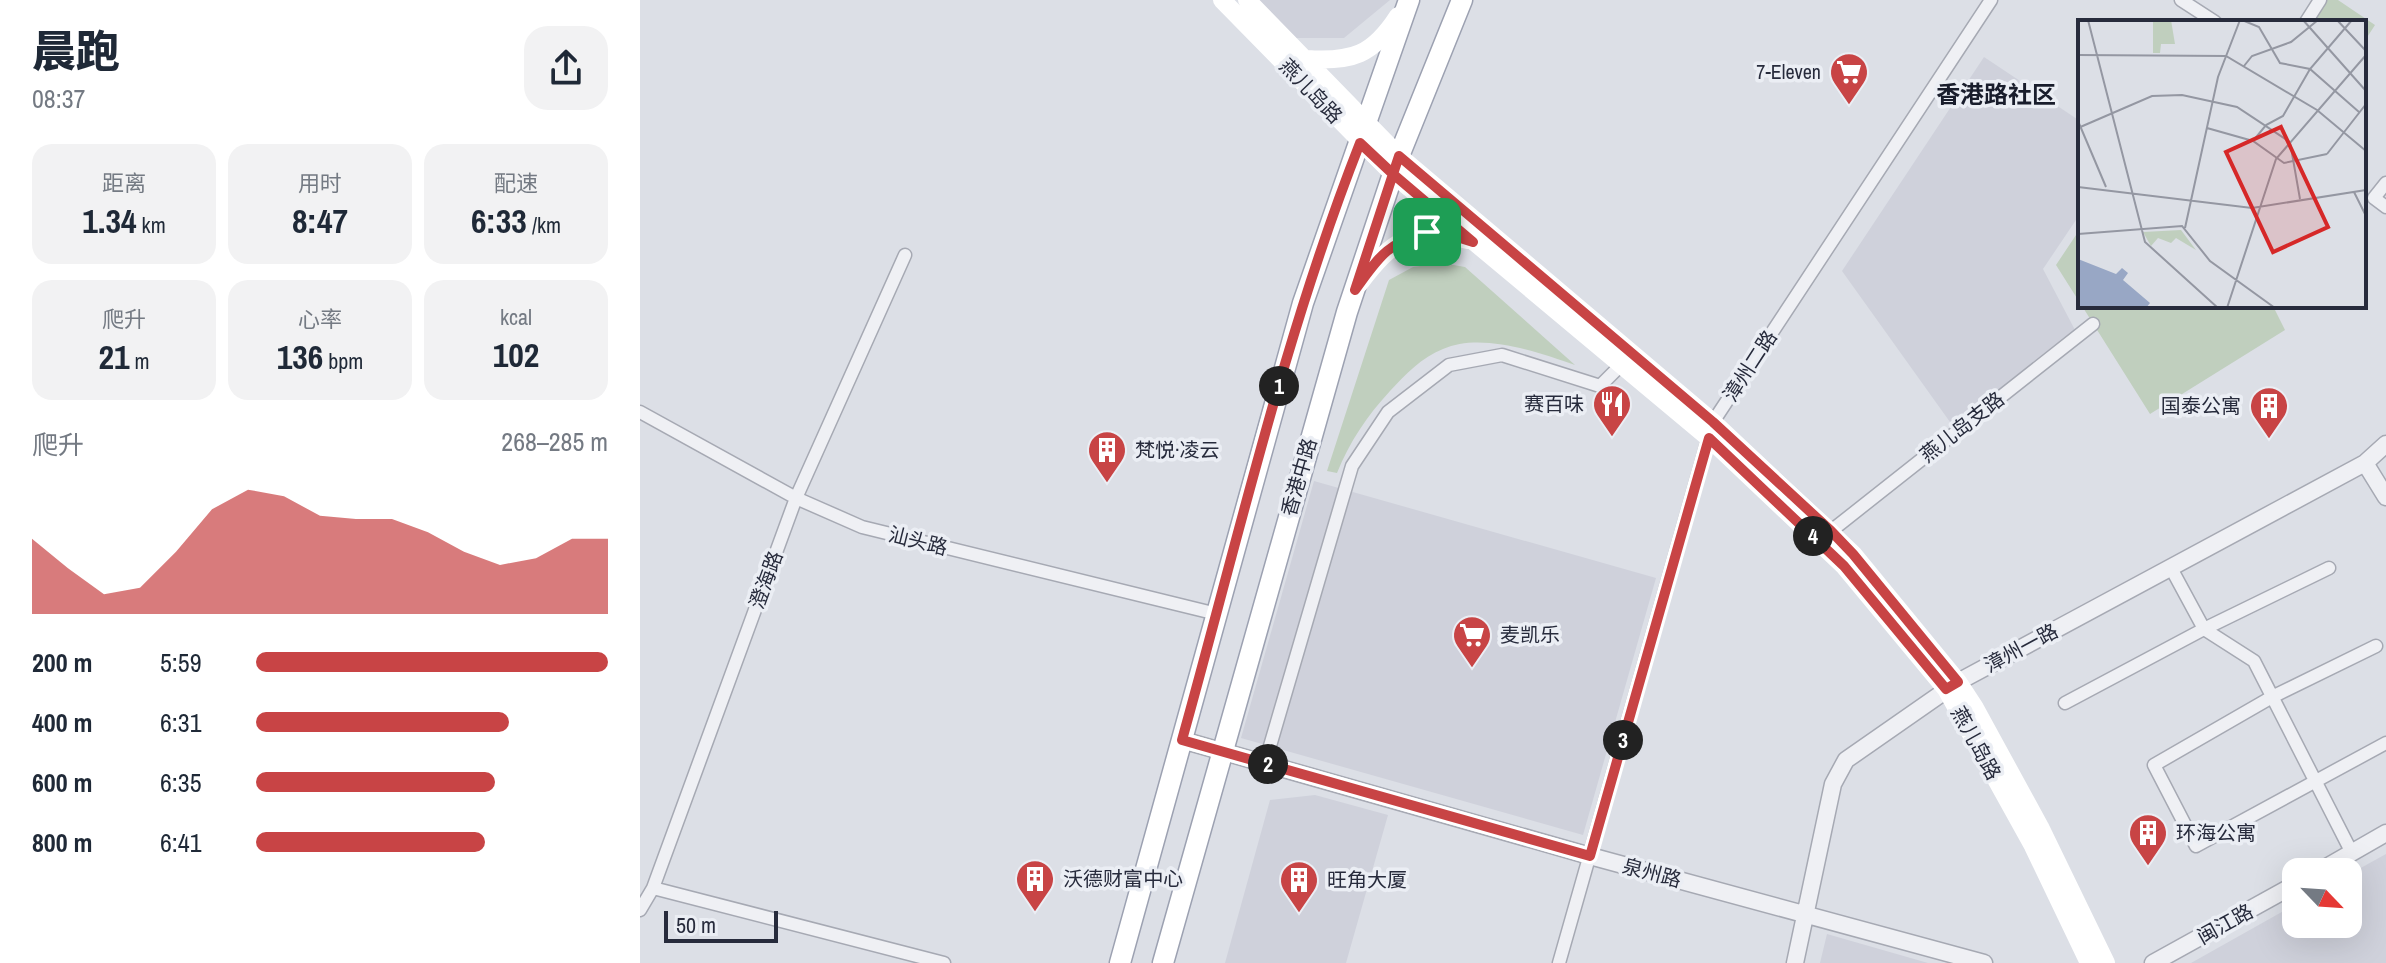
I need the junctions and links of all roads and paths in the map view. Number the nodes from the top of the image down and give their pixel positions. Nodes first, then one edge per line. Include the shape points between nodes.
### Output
1 (1222, 0) edge
2 (1247, 0) edge
3 (1409, 0) edge
4 (1462, 0) edge
5 (1991, 0) edge
6 (2181, 0) edge
7 (2320, 0) edge
8 (2212, 20) edge
9 (2307, 20) edge
10 (1307, 59) junction
11 (1363, 133) junction
12 (1396, 165) junction
13 (2386, 183) edge
14 (2386, 207) edge
15 (1473, 242) junction
16 (905, 255) dead end
17 (1355, 290) junction
18 (2093, 324) dead end
19 (1621, 365) junction
20 (640, 412) edge
21 (1711, 430) junction
22 (2386, 444) edge
23 (2365, 463) junction
24 (2386, 497) edge
25 (796, 498) junction
26 (1831, 531) junction
27 (2171, 568) junction
28 (2329, 568) dead end
29 (1217, 614) junction
30 (2204, 629) junction
31 (2376, 646) dead end
32 (1952, 686) junction
33 (2272, 697) junction
34 (2065, 703) dead end
35 (1182, 740) junction
36 (2386, 743) edge
37 (1221, 751) junction
38 (1265, 763) junction
39 (2315, 782) junction
40 (2386, 833) edge
41 (2352, 853) junction
42 (1590, 856) junction
43 (2343, 858) edge
44 (653, 888) junction
45 (2282, 892) edge
46 (640, 910) edge
47 (1807, 915) junction
48 (944, 963) edge
49 (1120, 963) edge
50 (1163, 963) edge
51 (1559, 963) edge
52 (1795, 963) edge
53 (1984, 963) edge
54 (2089, 963) edge
55 (2106, 963) edge
56 (2153, 963) edge

1 - 11 main road, 燕儿岛路
2 - 10 main road, 燕儿岛路
3 - 10 main road via 1385,36 1360,55
3 - 11 main road
4 - 12 main road, 香港中路
5 - 21 street, 漳州二路
6 - 8 street
7 - 9 street
10 - 11 main road, 燕儿岛路
11 - 12 main road, 燕儿岛路
11 - 29 main road via 1299,317
12 - 15 main road, 燕儿岛路
12 - 17 main road, 香港中路
12 - 21 main road, 燕儿岛路
13 - 14 street via 2374,198
15 - 17 main road via 1427,232 1400,240 1380,256
15 - 19 main road, 燕儿岛路
16 - 25 street, 澄海路
17 - 37 main road, 香港中路
18 - 26 street, 燕儿岛支路
19 - 21 main road, 燕儿岛路
19 - 38 street via 1600,386 1502,355 1449,365 1388,412 1352,466
20 - 25 street, 汕头路
21 - 26 main road, 燕儿岛路
21 - 32 main road, 燕儿岛路
21 - 42 street, 漳州二路
22 - 23 street, 漳州一路
23 - 24 street
23 - 27 street, 漳州一路
25 - 29 street, 汕头路 via 862,527
25 - 44 street, 澄海路
26 - 32 main road, 燕儿岛路
27 - 30 street
27 - 32 street, 漳州一路
28 - 30 street
29 - 35 main road
30 - 33 street via 2254,661
30 - 34 street
31 - 33 street
32 - 47 street, 漳州一路 via 1846,760 1833,784
32 - 54 main road, 燕儿岛路
32 - 55 main road, 燕儿岛路 via 2040,827
33 - 39 street
33 - 39 street via 2154,765 2196,846
35 - 37 street, 泉州路
35 - 49 main road
36 - 39 street
37 - 38 street, 泉州路
37 - 50 main road, 香港中路
38 - 42 street, 泉州路
39 - 41 street
40 - 41 street
41 - 43 street
42 - 47 street, 泉州路
42 - 51 street, 漳州二路
44 - 46 street, 澄海路
44 - 48 street
45 - 56 street, 闽江路
47 - 52 street, 漳州一路
47 - 53 street, 泉州路

